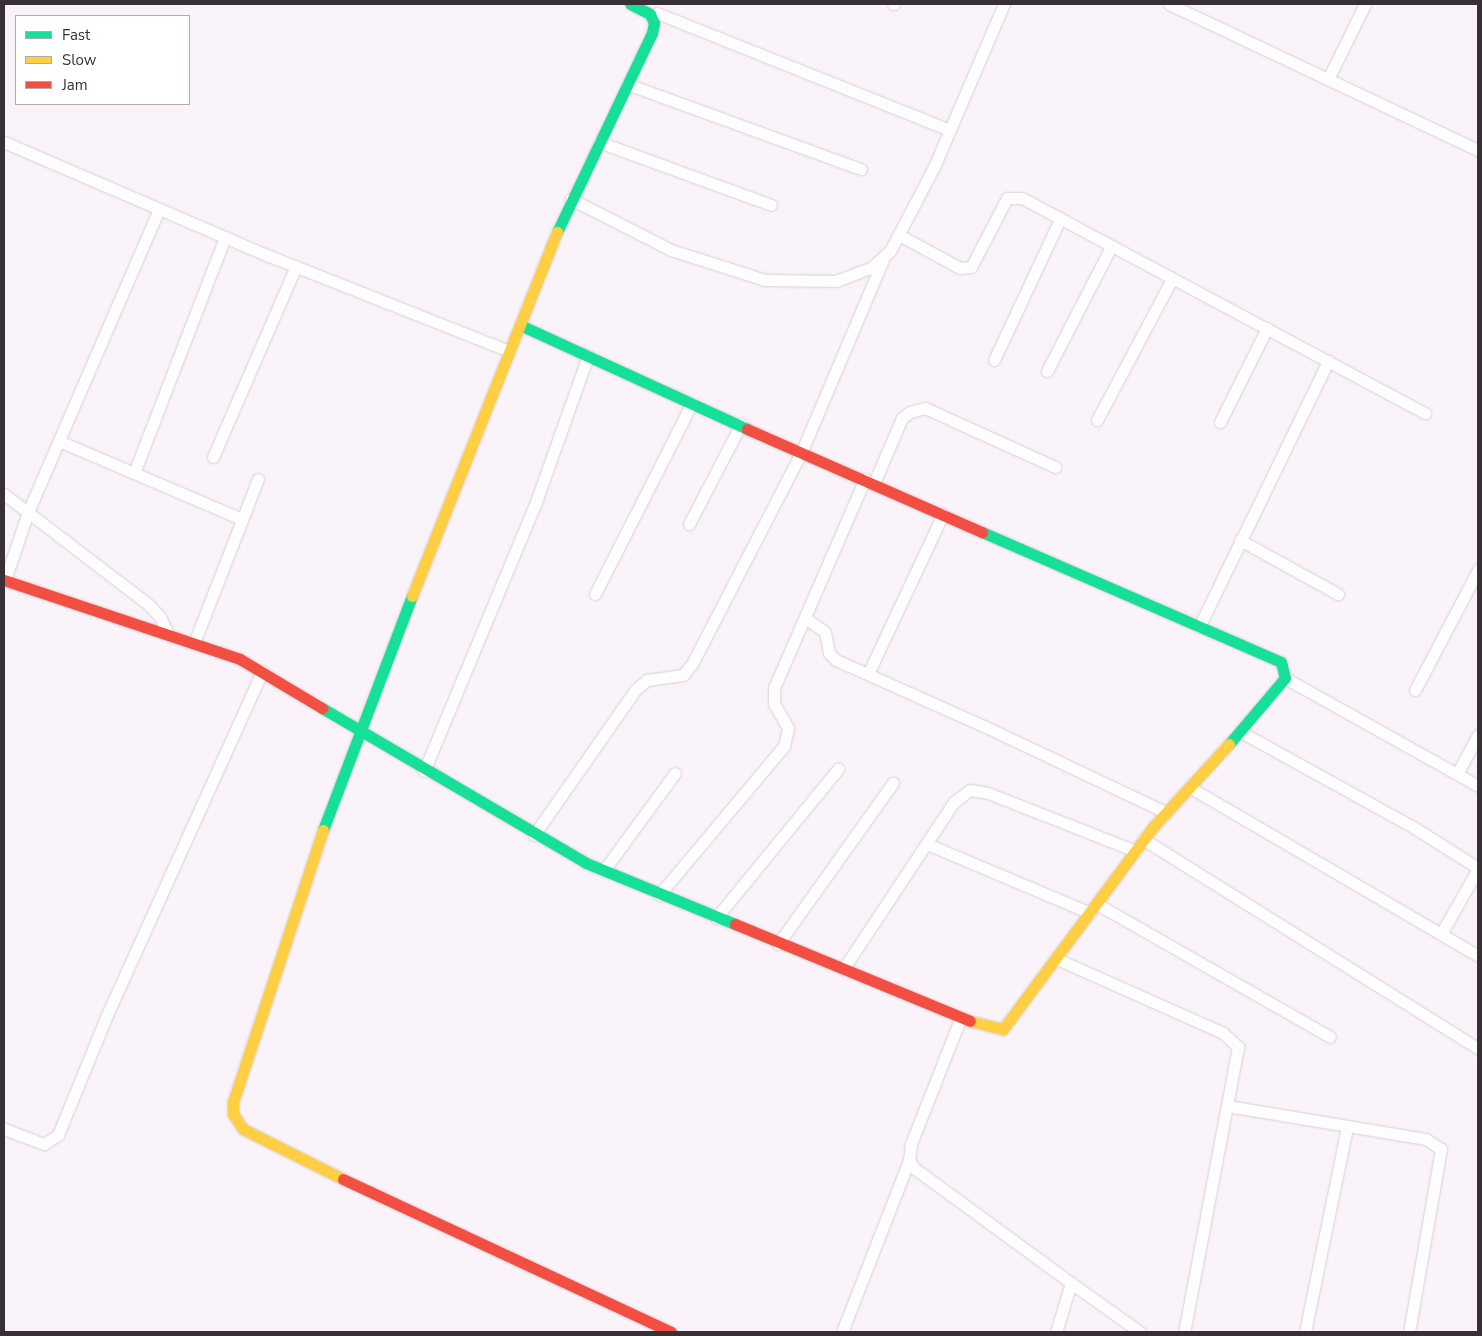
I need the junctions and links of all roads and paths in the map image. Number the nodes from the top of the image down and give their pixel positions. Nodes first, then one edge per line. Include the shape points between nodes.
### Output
1 (630, 4) edge
2 (1004, 4) edge
3 (1169, 4) edge
4 (1365, 4) edge
5 (657, 12) edge
6 (1328, 80) junction
7 (627, 84) junction
8 (950, 130) junction
9 (4, 142) edge
10 (599, 142) junction
11 (1478, 150) edge
12 (861, 169) dead end
13 (571, 199) junction
14 (771, 205) dead end
15 (159, 210) junction
16 (1060, 219) junction
17 (899, 235) junction
18 (225, 237) junction
19 (1111, 246) junction
20 (883, 260) junction
21 (296, 266) junction
22 (1172, 278) junction
23 (520, 325) junction
24 (1267, 328) junction
25 (509, 351) junction
26 (588, 356) junction
27 (994, 360) dead end
28 (1328, 361) junction
29 (1047, 371) dead end
30 (692, 403) junction
31 (1425, 413) dead end
32 (1097, 420) dead end
33 (1220, 422) dead end
34 (741, 424) junction
35 (58, 441) junction
36 (801, 453) junction
37 (213, 457) dead end
38 (1055, 467) dead end
39 (134, 473) junction
40 (258, 479) dead end
41 (869, 481) junction
42 (4, 494) edge
43 (28, 512) junction
44 (943, 514) junction
45 (242, 519) junction
46 (689, 524) dead end
47 (1240, 540) junction
48 (1478, 570) edge
49 (4, 580) edge
50 (595, 594) dead end
51 (1338, 594) dead end
52 (805, 618) junction
53 (1199, 627) junction
54 (167, 632) junction
55 (194, 642) junction
56 (262, 671) junction
57 (868, 674) junction
58 (1285, 678) junction
59 (1415, 690) dead end
60 (359, 732) junction
61 (1241, 732) junction
62 (1478, 735) edge
63 (838, 769) dead end
64 (424, 771) junction
65 (1458, 772) junction
66 (675, 773) dead end
67 (893, 783) dead end
68 (1478, 786) edge
69 (1191, 788) junction
70 (1166, 812) junction
71 (534, 835) junction
72 (1144, 839) junction
73 (927, 844) junction
74 (1136, 851) junction
75 (1478, 869) edge
76 (604, 870) junction
77 (659, 895) junction
78 (1094, 909) junction
79 (716, 918) junction
80 (1441, 934) junction
81 (778, 944) junction
82 (1478, 956) edge
83 (1057, 959) junction
84 (844, 968) junction
85 (961, 1017) junction
86 (1330, 1037) dead end
87 (1478, 1048) edge
88 (1228, 1106) junction
89 (1347, 1127) junction
90 (4, 1129) edge
91 (909, 1160) junction
92 (1071, 1283) junction
93 (671, 1332) edge
94 (842, 1332) edge
95 (1056, 1332) edge
96 (1140, 1332) edge
97 (1184, 1332) edge
98 (1305, 1332) edge
99 (1409, 1332) edge

1 - 5 street via 647,12
2 - 8 street
3 - 6 street
4 - 6 street
5 - 7 street via 652,34
5 - 8 street
6 - 11 street
7 - 10 street
7 - 12 street
8 - 17 street
9 - 15 street
10 - 13 street
10 - 14 street
13 - 20 street via 672,250 765,280 836,281
13 - 23 street
15 - 18 street
15 - 35 street
16 - 17 street via 1022,198 1011,196 1003,204 975,263 966,268
16 - 19 street
16 - 27 street
17 - 20 street
18 - 21 street
18 - 39 street
19 - 22 street
19 - 29 street
20 - 36 street
21 - 25 street
21 - 37 street
22 - 24 street
22 - 32 street
23 - 25 street
23 - 26 street
24 - 28 street
24 - 33 street
25 - 60 street
26 - 30 street
26 - 64 street via 537,499
28 - 31 street
28 - 47 street
30 - 34 street
30 - 50 street
34 - 36 street
34 - 46 street
35 - 39 street
35 - 43 street
36 - 41 street
36 - 71 street via 687,672 675,677 647,680 635,690
38 - 41 street via 925,408 902,418
39 - 45 street
40 - 45 street
41 - 44 street
41 - 52 street
42 - 43 street
43 - 49 street
43 - 54 street via 156,611
44 - 53 street
44 - 57 street
45 - 55 street
47 - 51 street
47 - 53 street
48 - 59 street
49 - 54 street
52 - 57 street via 825,632 832,657
52 - 77 street via 773,695 774,704 788,728 784,746
53 - 58 street via 1276,657 1282,662
54 - 55 street
55 - 56 street
56 - 60 street
56 - 90 street via 107,1016 58,1135 44,1144
57 - 70 street
58 - 61 street
58 - 65 street
60 - 64 street
60 - 93 street via 309,870 233,1102 236,1123 412,1214
61 - 69 street
61 - 75 street via 1413,827
62 - 65 street
63 - 79 street
64 - 71 street
65 - 68 street
66 - 76 street
67 - 81 street
69 - 70 street
69 - 80 street
70 - 72 street
71 - 76 street
72 - 74 street
72 - 87 street
73 - 74 street via 954,802 970,790
73 - 78 street
73 - 84 street
74 - 78 street
75 - 80 street
76 - 77 street
77 - 79 street
78 - 83 street
78 - 86 street
79 - 81 street
80 - 82 street
81 - 84 street
83 - 85 street via 1002,1029 991,1030
83 - 88 street via 1231,1038 1238,1047 1238,1054
84 - 85 street
85 - 91 street via 911,1144
88 - 89 street
88 - 97 street
89 - 98 street
89 - 99 street via 1426,1139 1441,1149
91 - 92 street via 914,1168
91 - 94 street
92 - 95 street
92 - 96 street

